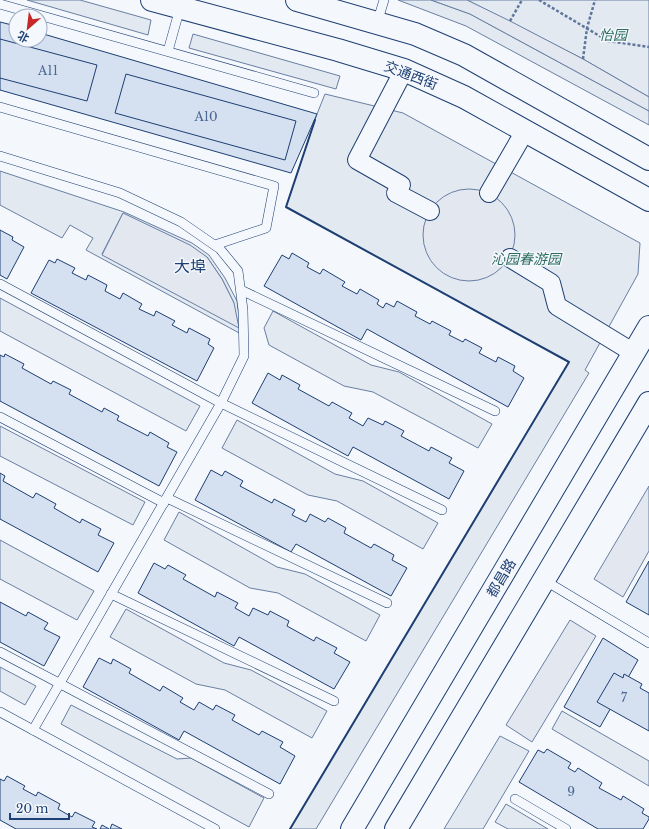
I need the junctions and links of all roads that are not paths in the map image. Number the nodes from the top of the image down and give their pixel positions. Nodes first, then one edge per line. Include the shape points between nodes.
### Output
1 (152, 0) edge
2 (297, 0) edge
3 (384, 0) edge
4 (0, 4) edge
5 (180, 8) junction
6 (377, 23) junction
7 (168, 51) junction
8 (404, 70) junction
9 (314, 93) dead end
10 (0, 107) edge
11 (524, 131) junction
12 (0, 156) edge
13 (649, 159) edge
14 (489, 193) dead end
15 (649, 200) edge
16 (430, 211) dead end
17 (215, 245) junction
18 (510, 258) dead end
19 (0, 284) edge
20 (241, 290) junction
21 (649, 327) edge
22 (634, 353) junction
23 (221, 403) junction
24 (649, 403) edge
25 (495, 411) dead end
26 (0, 417) edge
27 (165, 501) junction
28 (442, 510) dead end
29 (544, 580) junction
30 (111, 594) junction
31 (387, 603) dead end
32 (649, 643) edge
33 (0, 652) edge
34 (60, 684) junction
35 (334, 701) dead end
36 (1, 716) edge
37 (33, 730) junction
38 (269, 794) dead end
39 (515, 800) dead end
40 (215, 829) edge
41 (352, 829) edge
42 (396, 829) edge
43 (566, 829) edge

1 - 5 main road, 交通西街
2 - 6 main road
3 - 6 lane
4 - 7 lane
5 - 7 lane
5 - 8 main road, 交通西街
6 - 13 main road via 415,34 464,56
7 - 9 lane
8 - 11 main road, 交通西街 via 464,97
8 - 16 street via 357,160 400,185 396,193
10 - 17 lane via 274,186 266,228
11 - 14 street
11 - 15 main road, 交通西街
12 - 17 lane via 120,193 181,222
17 - 20 lane via 238,270
18 - 22 street via 551,283 557,306
19 - 23 lane
20 - 23 lane via 244,356
20 - 25 lane
21 - 22 main road, 都昌路
22 - 41 main road, 都昌路
23 - 27 lane
23 - 28 lane
24 - 29 main road
26 - 27 lane
27 - 30 lane
27 - 31 lane
29 - 32 lane
29 - 42 main road
30 - 34 lane
30 - 35 lane
33 - 34 lane
34 - 37 lane
34 - 38 lane
36 - 37 lane
37 - 40 lane
39 - 43 lane

